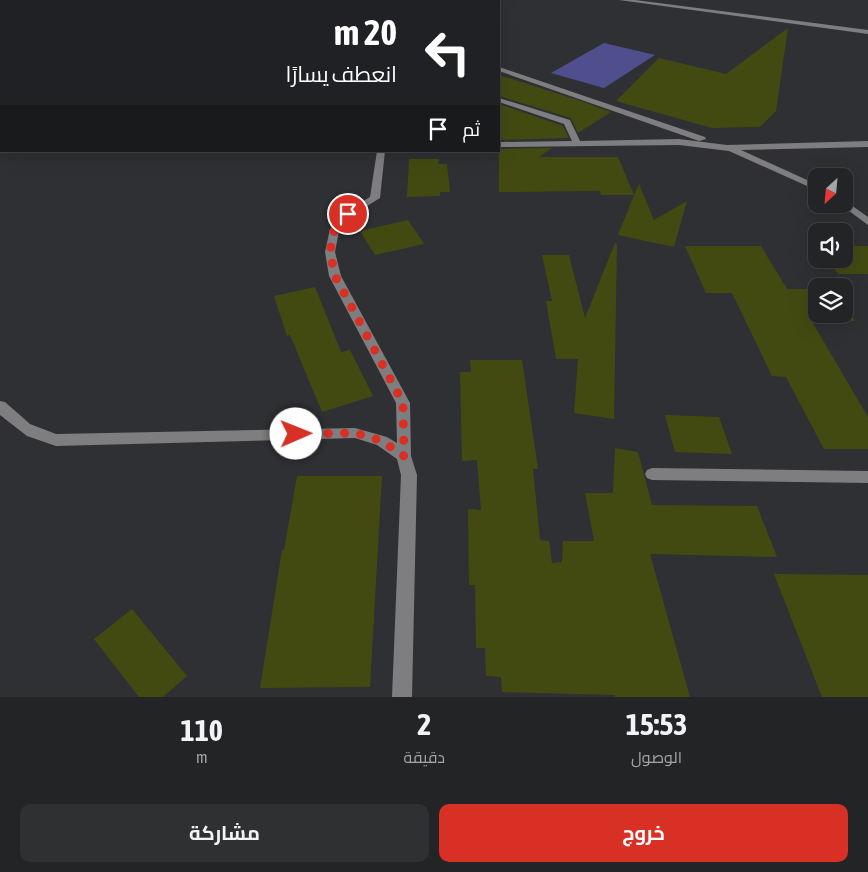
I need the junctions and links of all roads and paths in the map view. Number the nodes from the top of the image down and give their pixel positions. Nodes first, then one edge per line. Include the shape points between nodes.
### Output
1 (622, 0) edge
2 (868, 32) edge
3 (500, 69) edge
4 (500, 100) edge
5 (577, 143) junction
6 (868, 144) edge
7 (500, 145) edge
8 (727, 148) junction
9 (381, 152) edge
10 (808, 184) edge
11 (853, 210) edge
12 (868, 222) edge
13 (0, 406) edge
14 (404, 456) junction
15 (652, 474) dead end
16 (868, 477) edge
17 (402, 697) edge

1 - 2 street
3 - 8 street
4 - 5 street via 568,122
5 - 7 street
5 - 8 street via 680,142
6 - 8 street
8 - 10 street
9 - 14 street via 375,198 348,214 334,231 330,252 335,276 403,403
11 - 12 street
13 - 14 street via 16,423 35,435 56,440 356,433 382,441
14 - 17 street via 409,475
15 - 16 street

